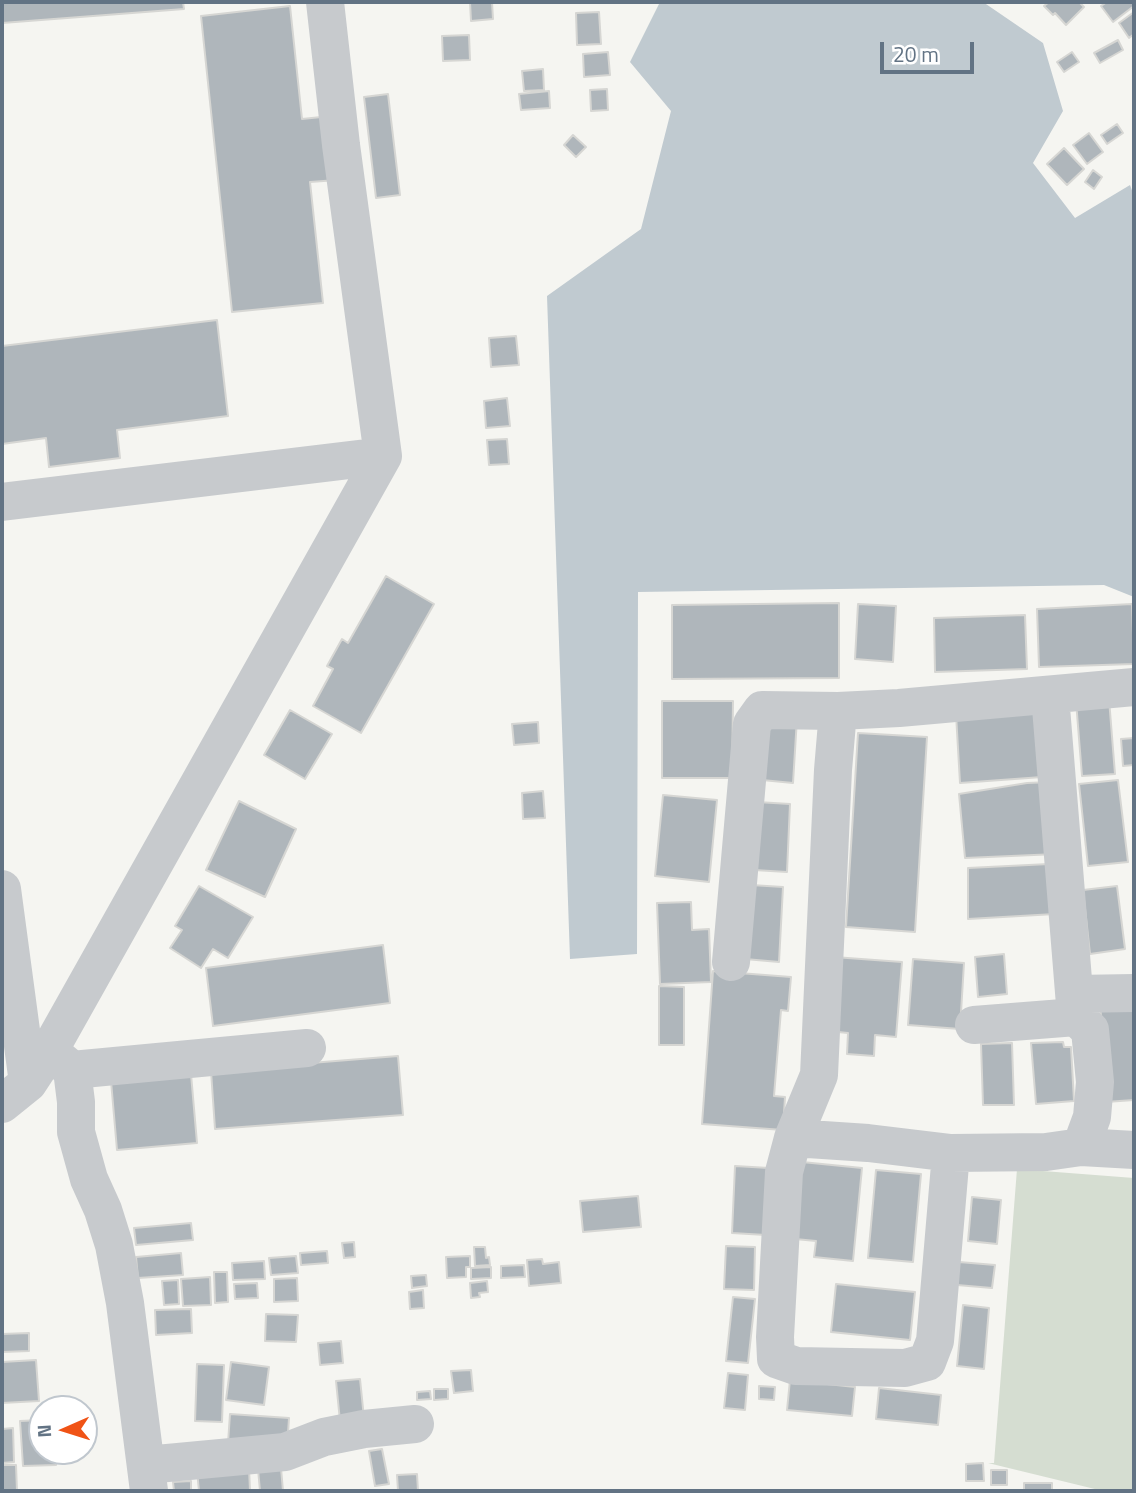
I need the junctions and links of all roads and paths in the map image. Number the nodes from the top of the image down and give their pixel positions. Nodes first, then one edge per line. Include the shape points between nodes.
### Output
1 (325, 2) edge
2 (383, 456) junction
3 (2, 502) edge
4 (1134, 687) edge
5 (1050, 695) junction
6 (838, 710) junction
7 (2, 889) edge
8 (731, 962) dead end
9 (1134, 993) edge
10 (1076, 1005) junction
11 (974, 1025) dead end
12 (307, 1048) dead end
13 (60, 1060) junction
14 (15, 1093) edge
15 (793, 1138) junction
16 (1081, 1147) junction
17 (1134, 1150) edge
18 (951, 1153) junction
19 (415, 1424) dead end
20 (148, 1478) edge

1 - 2 street
2 - 3 street
2 - 13 street
4 - 5 street
5 - 6 street
5 - 10 street
6 - 8 street via 762,710 752,724
6 - 15 street via 819,1075
7 - 14 street
9 - 10 street
10 - 11 street
10 - 16 street via 1090,1030 1095,1082 1092,1117
12 - 13 street
13 - 14 street
13 - 20 street via 76,1102 76,1132 89,1179 114,1245
15 - 18 street
15 - 18 street via 784,1172 775,1338 776,1359 796,1366 905,1368 927,1362 935,1341
16 - 17 street
16 - 18 street
19 - 20 street via 324,1437 285,1452

